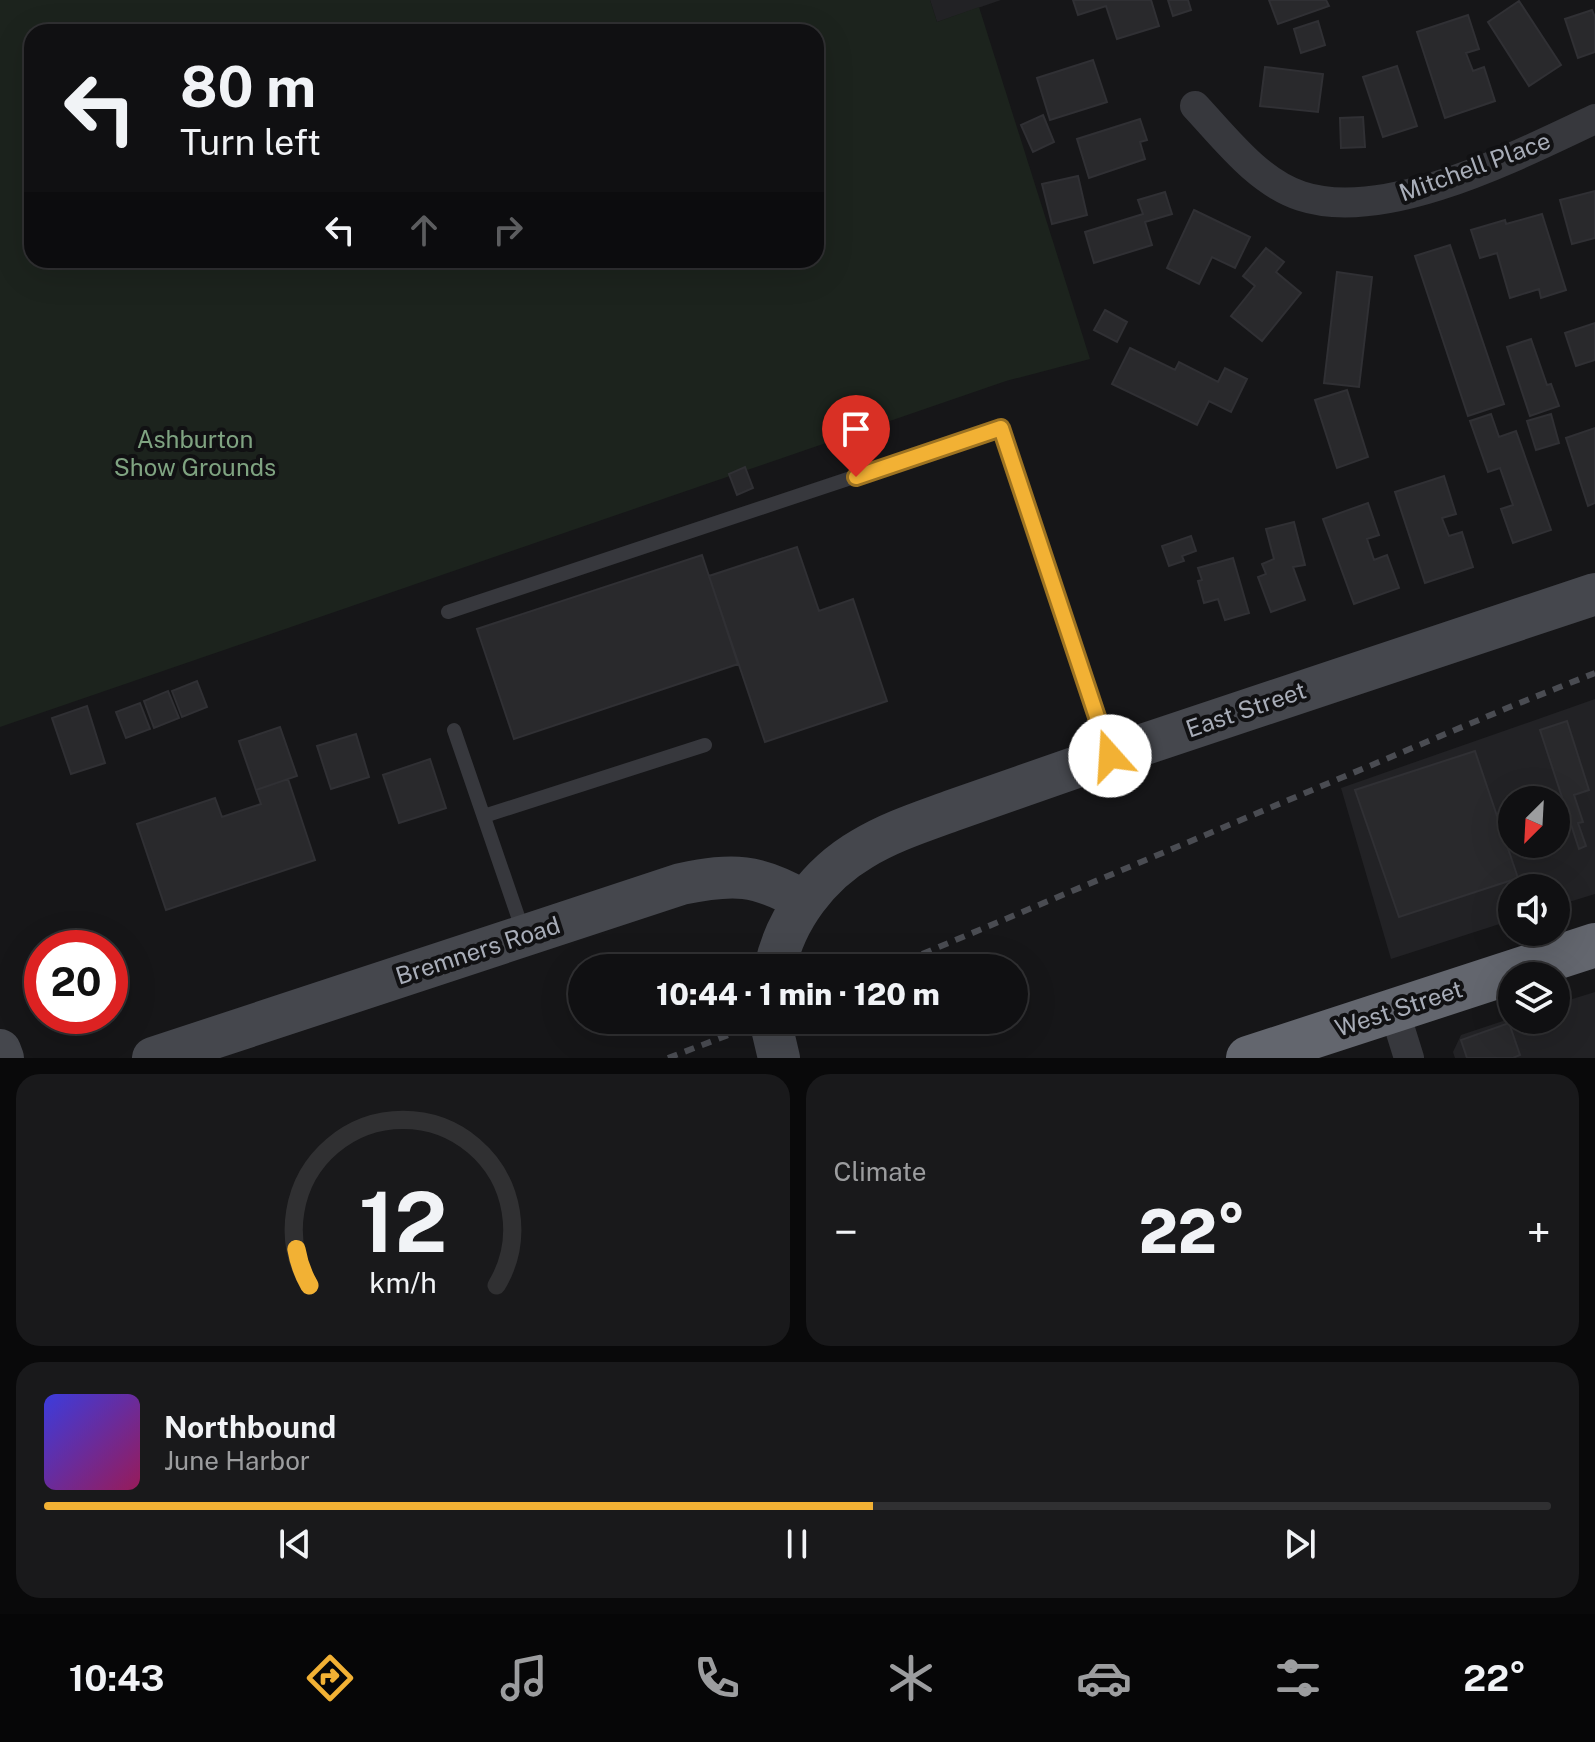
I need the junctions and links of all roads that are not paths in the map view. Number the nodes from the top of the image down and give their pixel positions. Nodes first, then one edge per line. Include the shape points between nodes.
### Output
1 (1195, 106) dead end
2 (1595, 119) edge
3 (1595, 594) edge
4 (448, 612) dead end
5 (454, 730) dead end
6 (705, 745) dead end
7 (1110, 756) junction
8 (484, 816) junction
9 (804, 901) junction
10 (525, 936) junction
11 (1595, 945) edge
12 (779, 954) edge
13 (1394, 1010) junction
14 (773, 1034) edge
15 (0, 1050) edge
16 (3, 1058) edge
17 (153, 1058) edge
18 (779, 1058) edge
19 (1248, 1058) edge
20 (1409, 1058) edge

1 - 2 street, Mitchell Place via 1250,165 1300,196 1329,202 1378,201 1422,190 1510,159
3 - 7 main road, East Street
4 - 7 lane via 1001,428
5 - 8 lane
6 - 8 lane
7 - 9 main road, East Street via 883,838 842,862
8 - 10 lane
9 - 10 main road, Bremners Road via 756,879 711,877
9 - 12 main road, East Street
10 - 17 main road, Bremners Road
11 - 13 highway, West Street
13 - 19 highway, West Street
13 - 20 street
14 - 18 main road
15 - 16 main road

